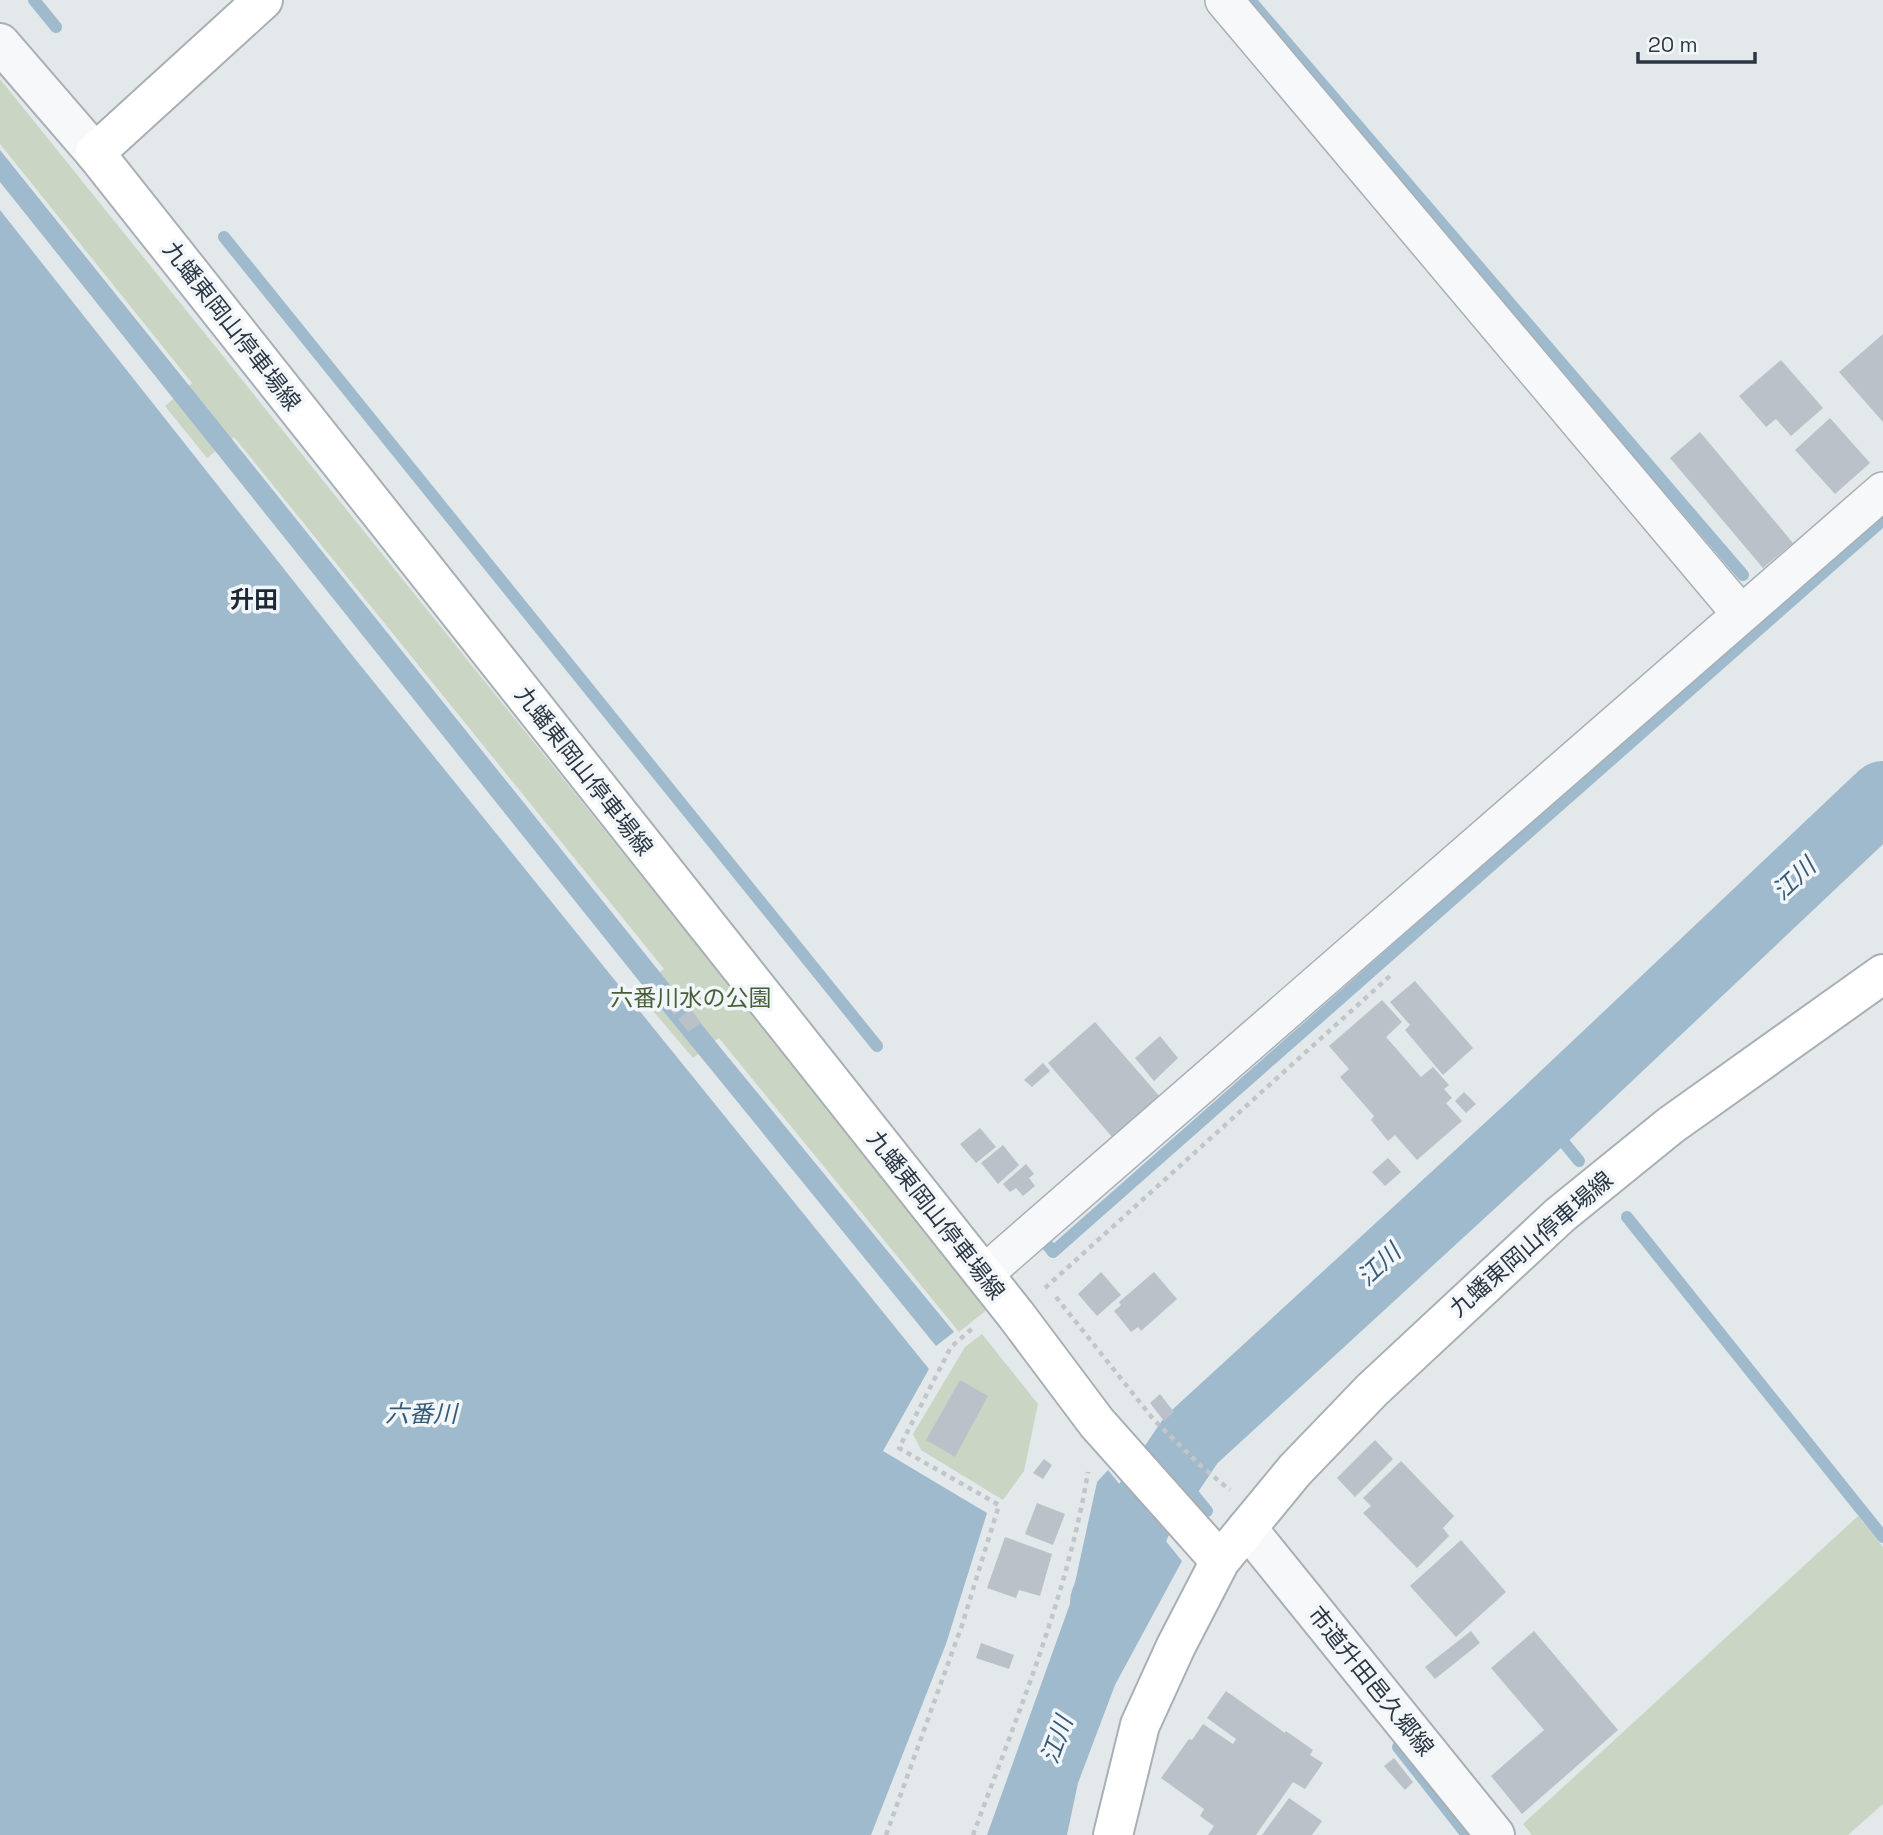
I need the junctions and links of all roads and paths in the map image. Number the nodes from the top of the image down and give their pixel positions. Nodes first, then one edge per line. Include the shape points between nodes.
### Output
1 (263, 0) edge
2 (1224, 0) edge
3 (0, 43) edge
4 (95, 153) junction
5 (1883, 491) edge
6 (1741, 614) junction
7 (1397, 969) dead end
8 (1883, 974) edge
9 (1004, 1285) junction
10 (1047, 1287) junction
11 (1108, 1436) junction
12 (1202, 1467) dead end
13 (1247, 1528) junction
14 (1220, 1561) junction
15 (886, 1835) edge
16 (973, 1835) edge
17 (1113, 1835) edge
18 (1495, 1835) edge

1 - 4 main road
2 - 6 street
3 - 4 street
4 - 9 main road, 九蟠東岡山停車場線
5 - 6 street
6 - 9 street
7 - 10 path
8 - 13 main road, 九蟠東岡山停車場線 via 1671,1125 1560,1215 1372,1390
9 - 10 path
9 - 10 path
9 - 11 main road, 九蟠東岡山停車場線
9 - 15 path via 951,1347 899,1448 999,1505 962,1625
10 - 12 path via 1154,1420
11 - 14 main road, 九蟠東岡山停車場線
11 - 16 path via 1050,1623
13 - 14 main road, 九蟠東岡山停車場線
13 - 18 street, 市道升田邑久郷線
14 - 17 main road, 九蟠東岡山停車場線 via 1140,1725

